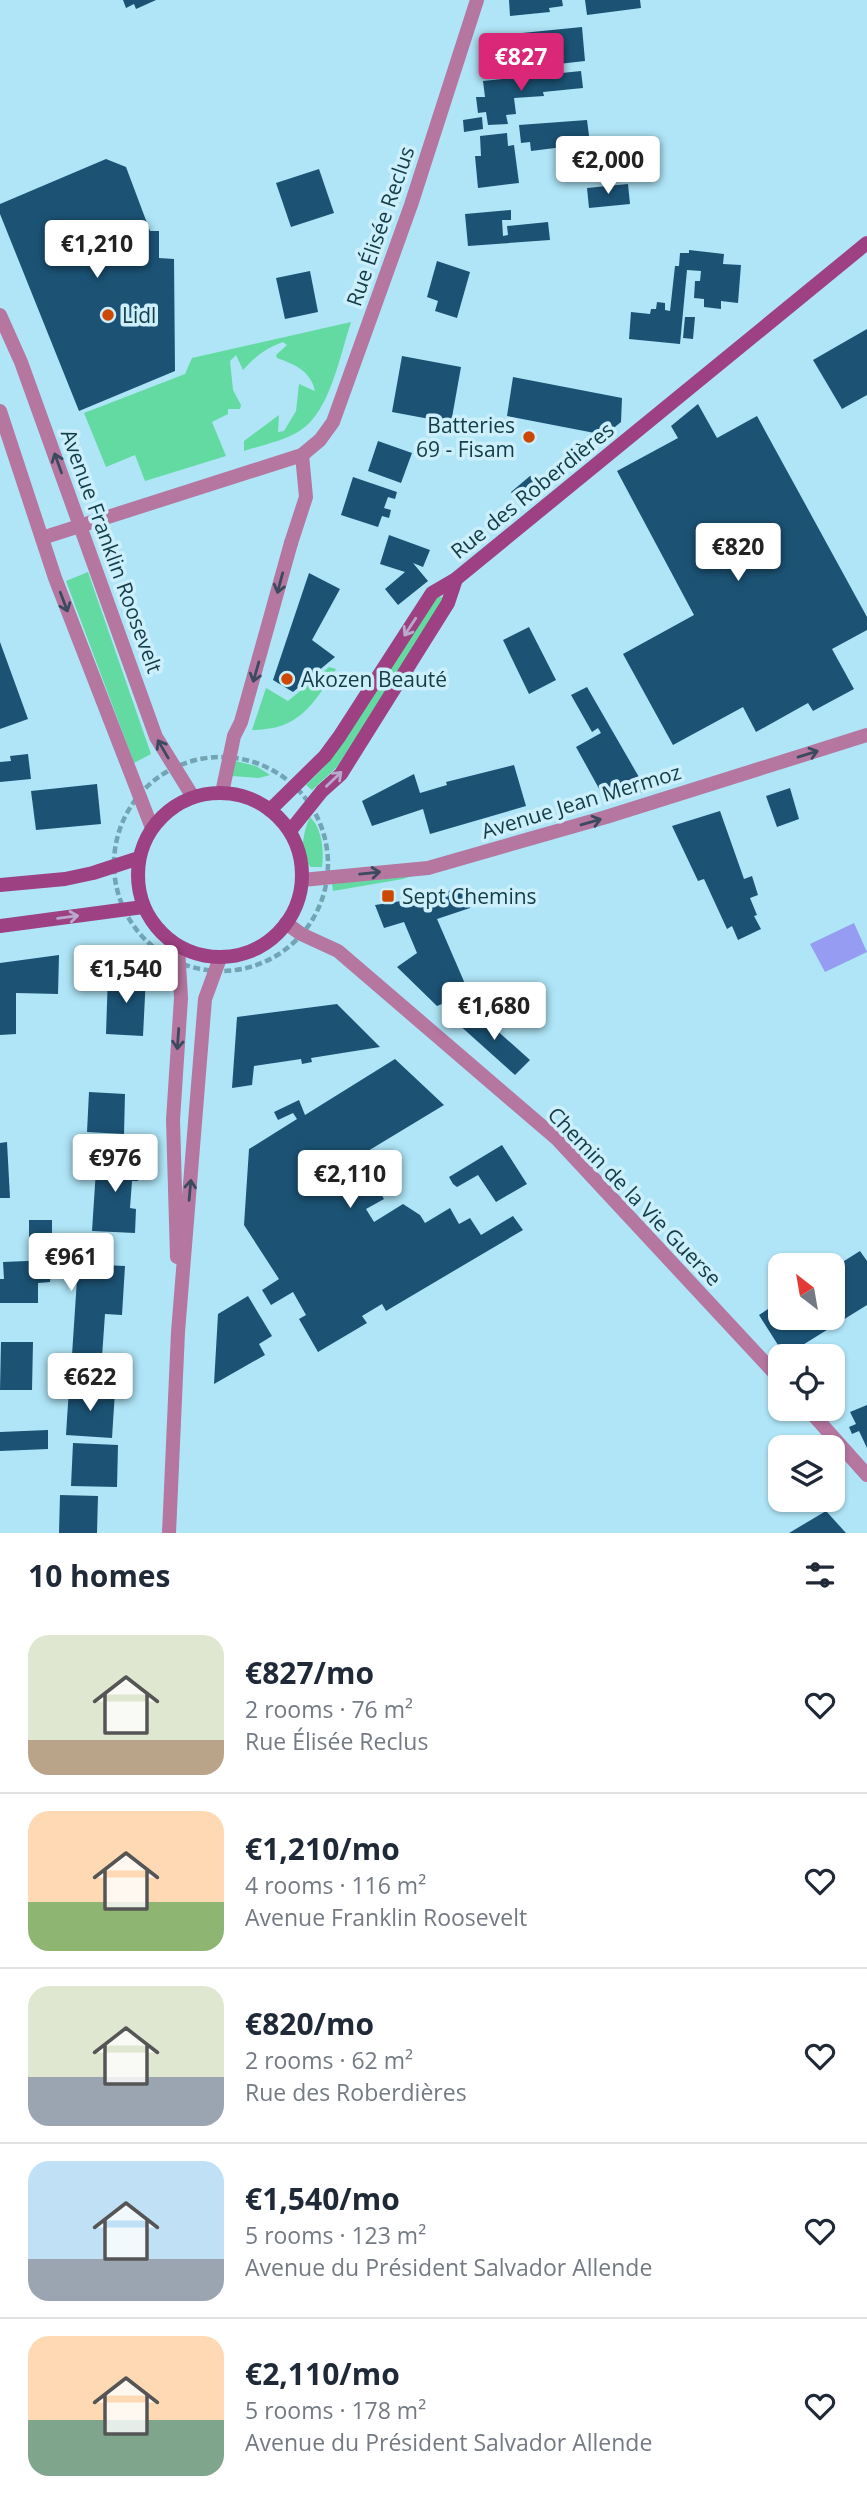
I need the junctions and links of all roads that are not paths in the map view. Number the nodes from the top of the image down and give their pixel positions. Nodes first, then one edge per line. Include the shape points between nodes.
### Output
1 (477, 0) edge
2 (867, 243) edge
3 (0, 315) edge
4 (0, 411) edge
5 (302, 455) junction
6 (80, 527) junction
7 (42, 538) junction
8 (456, 579) junction
9 (867, 735) edge
10 (222, 793) junction
11 (192, 797) junction
12 (270, 810) junction
13 (152, 828) junction
14 (290, 831) junction
15 (139, 858) junction
16 (302, 880) junction
17 (0, 885) edge
18 (143, 907) junction
19 (286, 923) junction
20 (0, 926) edge
21 (178, 947) junction
22 (217, 964) junction
23 (178, 1332) junction
24 (768, 1366) edge
25 (819, 1421) edge
26 (867, 1475) edge
27 (169, 1533) edge

1 - 5 street, Rue Élisée Reclus via 411,205 333,422
2 - 8 main road, Rue des Roberdières
6 -> 3 street, Avenue Franklin Roosevelt
4 - 7 street
5 - 6 street, Rue Élisée Reclus
5 -> 10 street via 306,497 234,736
6 - 7 street, Rue Élisée Reclus
11 -> 6 street, Avenue Franklin Roosevelt via 156,737
7 -> 13 street
8 -> 12 main road, Rue des Roberdières via 432,593 339,737
14 -> 8 main road via 341,774 448,603
16 -> 9 street, Avenue Jean Mermoz via 428,868
10 - 11 main road
10 - 12 main road via 249,798
11 - 13 main road
12 - 14 main road
13 - 15 main road
14 - 16 main road via 300,855
15 - 17 main road via 65,879
15 - 18 main road via 137,882
16 - 19 main road via 298,903
20 -> 18 main road
18 - 21 main road
19 - 22 main road via 260,947
19 - 24 street, Chemin de la Vie Guerse via 338,951 557,1139
21 - 22 main road
21 -> 23 street via 181,998 173,1120
23 -> 22 street via 205,999
23 - 27 street
25 - 26 street

